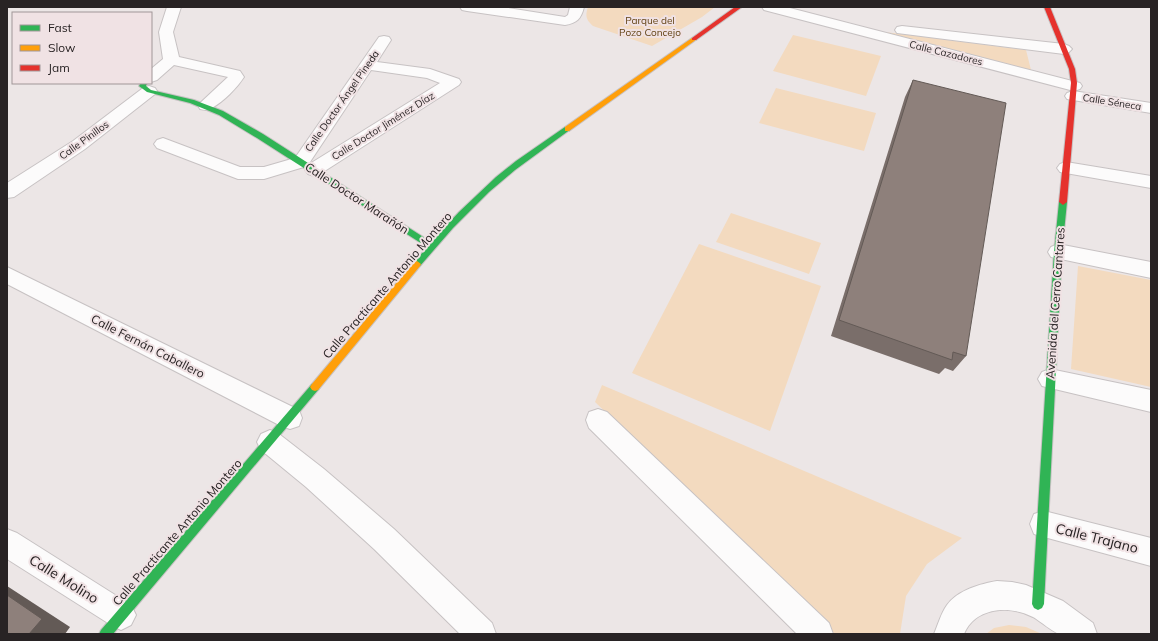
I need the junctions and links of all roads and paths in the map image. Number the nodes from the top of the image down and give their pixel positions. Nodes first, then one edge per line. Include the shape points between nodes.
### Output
1 (174, 7) edge
2 (467, 7) edge
3 (577, 7) edge
4 (738, 7) edge
5 (769, 7) edge
6 (1047, 7) edge
7 (818, 20) junction
8 (152, 33) edge
9 (167, 36) junction
10 (384, 40) dead end
11 (1064, 49) junction
12 (171, 60) junction
13 (367, 65) junction
14 (152, 80) edge
15 (148, 84) edge
16 (1074, 91) junction
17 (206, 105) junction
18 (1151, 108) edge
19 (164, 144) dead end
20 (307, 166) junction
21 (1066, 168) junction
22 (1151, 182) edge
23 (7, 192) edge
24 (433, 247) junction
25 (1058, 252) junction
26 (1151, 270) edge
27 (7, 275) edge
28 (1050, 379) junction
29 (1151, 401) edge
30 (290, 418) junction
31 (598, 420) dead end
32 (270, 442) junction
33 (1044, 524) junction
34 (7, 543) edge
35 (1151, 552) edge
36 (1038, 604) junction
37 (113, 624) edge
38 (481, 634) edge
39 (818, 634) edge
40 (949, 634) edge
41 (1082, 634) edge

1 - 9 street
2 - 3 street via 562,21 574,18
4 - 24 street, Calle Practicante Antonio Montero via 512,168 483,194
5 - 7 street, Calle Cazadores
6 - 11 street, Avenida del Cerro Cantares
7 - 11 street, Calle Cazadores
7 - 16 street, Calle Cazadores
8 - 9 street
9 - 12 street
10 - 13 street, Calle Doctor Ángel Pineda
11 - 16 street, Avenida del Cerro Cantares via 1072,69
12 - 14 street, Calle Pinillos
12 - 17 street via 234,74 236,77 232,83
13 - 20 street, Calle Doctor Ángel Pineda
13 - 20 street, Calle Doctor Jiménez Díaz via 430,74 453,82
15 - 17 street, Calle Doctor Marañón
15 - 23 street, Calle Pinillos via 79,145
16 - 18 street, Calle Séneca
16 - 21 street, Avenida del Cerro Cantares
17 - 20 street, Calle Doctor Marañón
19 - 20 street, Calle Doctor Marañón via 238,173 264,173
20 - 24 street, Calle Doctor Marañón
21 - 22 street
21 - 25 street, Avenida del Cerro Cantares
24 - 30 street, Calle Practicante Antonio Montero
25 - 26 street
25 - 28 street, Avenida del Cerro Cantares
27 - 30 street, Calle Fernán Caballero
28 - 29 street
28 - 33 street, Avenida del Cerro Cantares
30 - 32 street, Calle Practicante Antonio Montero
31 - 39 street
32 - 37 street, Calle Practicante Antonio Montero
32 - 38 street via 384,539
33 - 35 street, Calle Trajano
33 - 36 street, Avenida del Cerro Cantares
34 - 37 street, Calle Molino
36 - 40 street via 1024,598 997,595 974,601 957,615
36 - 41 street via 1052,611

